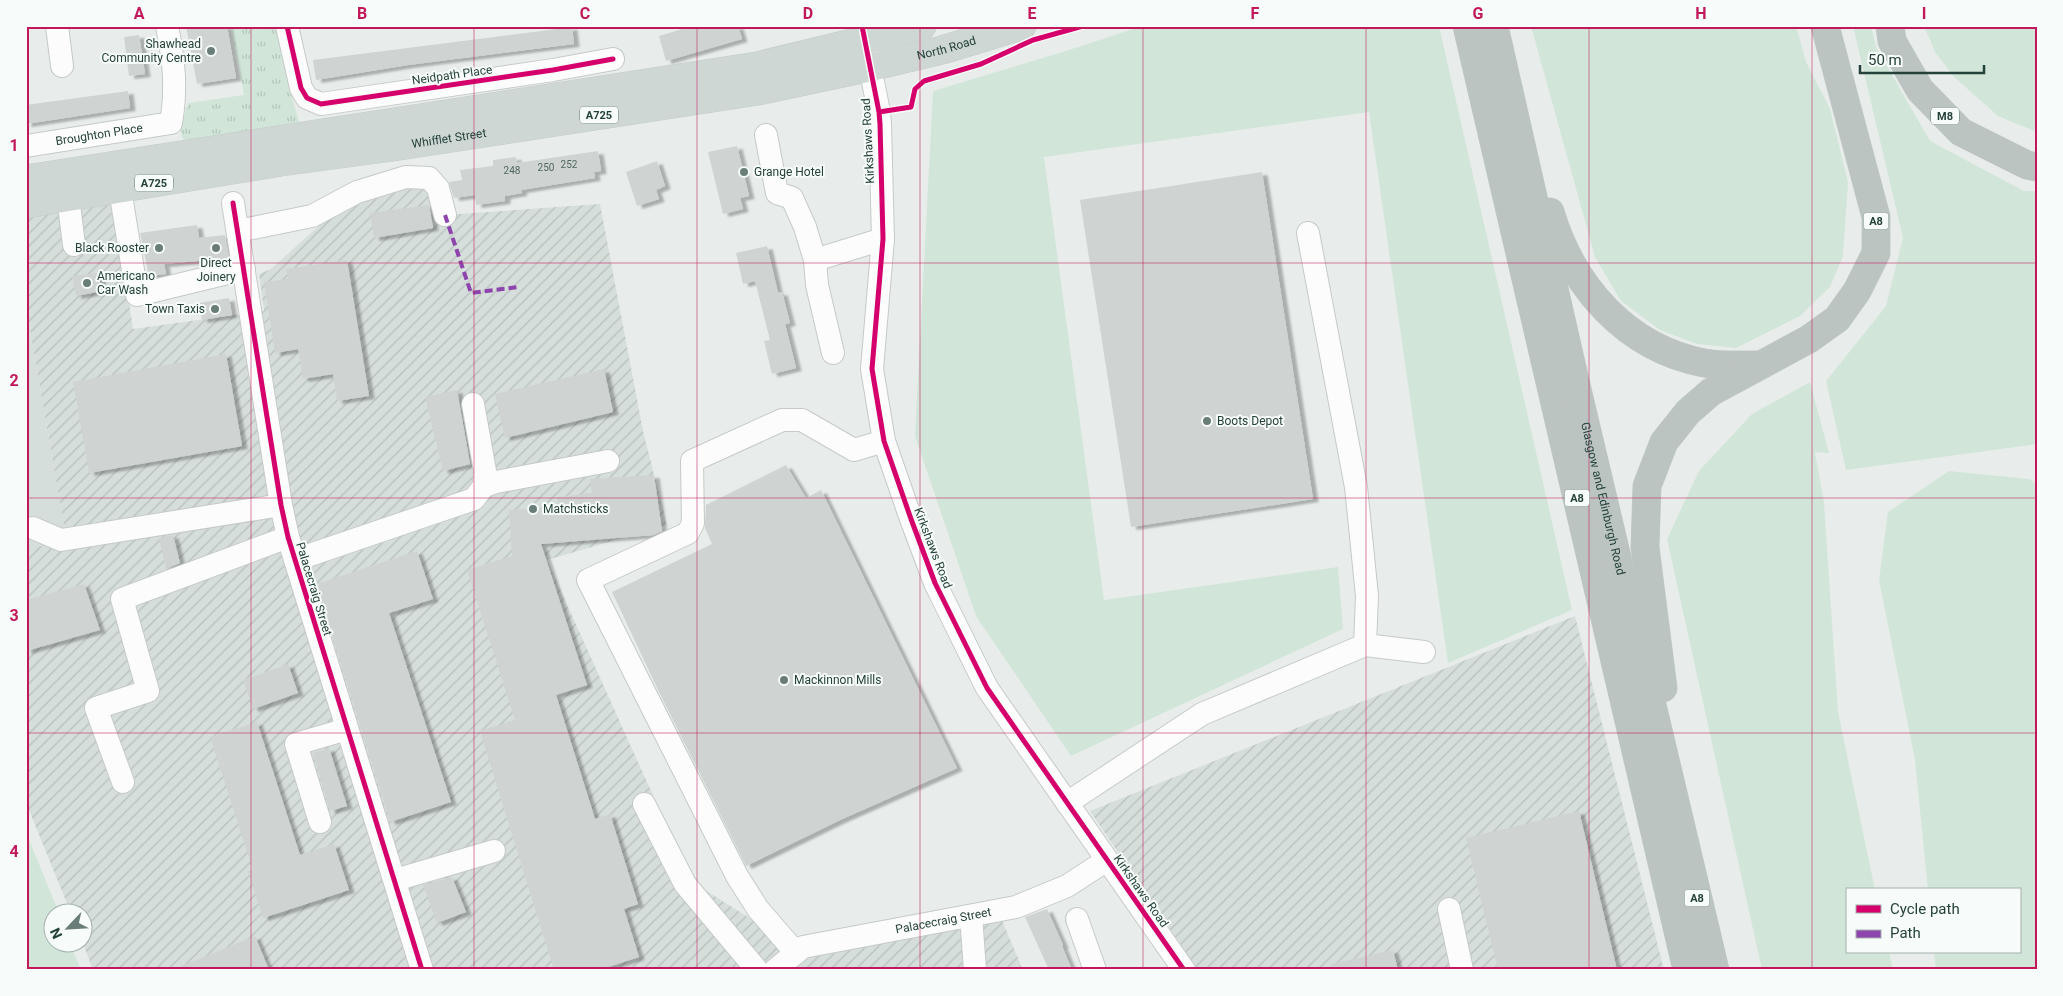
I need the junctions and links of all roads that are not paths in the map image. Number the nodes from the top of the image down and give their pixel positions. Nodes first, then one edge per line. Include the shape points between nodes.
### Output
1 (57, 26) edge
2 (166, 26) edge
3 (287, 26) edge
4 (922, 26) edge
5 (1022, 26) edge
6 (1467, 26) edge
7 (1825, 26) edge
8 (1890, 26) edge
9 (1494, 28) edge
10 (863, 34) edge
11 (613, 59) dead end
12 (62, 66) dead end
13 (871, 67) junction
14 (766, 135) dead end
15 (322, 145) junction
16 (26, 146) edge
17 (279, 152) junction
18 (2037, 167) edge
19 (26, 179) edge
20 (120, 189) junction
21 (68, 197) junction
22 (233, 203) dead end
23 (26, 204) edge
24 (446, 215) dead end
25 (238, 231) junction
26 (1308, 233) dead end
27 (883, 239) junction
28 (74, 245) dead end
29 (815, 260) junction
30 (244, 269) junction
31 (833, 353) dead end
32 (1758, 366) junction
33 (473, 404) dead end
34 (884, 442) junction
35 (608, 461) dead end
36 (484, 486) junction
37 (280, 505) junction
38 (33, 528) dead end
39 (288, 537) junction
40 (294, 560) junction
41 (1365, 645) junction
42 (1424, 652) dead end
43 (348, 729) junction
44 (123, 782) dead end
45 (1067, 803) junction
46 (644, 804) dead end
47 (320, 822) dead end
48 (1680, 826) junction
49 (494, 851) dead end
50 (1107, 860) junction
51 (395, 880) junction
52 (1449, 909) dead end
53 (971, 916) junction
54 (1077, 919) dead end
55 (796, 953) junction
56 (420, 969) edge
57 (757, 970) edge
58 (775, 970) edge
59 (975, 970) edge
60 (1095, 970) edge
61 (1184, 970) edge
62 (1462, 970) edge
63 (1687, 970) edge
64 (1715, 970) edge

1 - 12 street
2 - 16 street, Broughton Place via 175,78 171,123
3 - 11 street, Neidpath Place via 301,88 307,98 321,104
4 - 10 main road, A725
5 - 13 main road, North Road / A725
6 - 63 highway, Glasgow and Edinburgh Road / A8
7 - 32 highway, A8 via 1876,217 1876,253 1857,291 1837,319 1809,339
8 - 18 highway, M8 via 1892,41 1920,90 1961,132
9 - 32 highway, A8 via 1557,234 1586,285 1610,316 1652,346 1704,364
9 - 48 highway, Glasgow and Edinburgh Road / A8
10 - 13 street, Kirkshaws Road
10 - 15 main road, Whifflet Street / A725 via 757,66
13 - 15 main road, Whifflet Street / A725 via 758,91 393,147
13 - 27 street, Kirkshaws Road via 879,112
14 - 29 street via 777,193 792,198
15 - 17 main road, Whifflet Street / A725
17 - 19 main road, Whifflet Street / A725
17 - 20 main road, Whifflet Street / A725
20 - 21 main road, Whifflet Street / A725
20 - 30 street via 137,295
21 - 23 main road, Whifflet Street / A725
21 - 28 street
22 - 25 street, Palacecraig Street
24 - 25 street via 438,188 429,178 406,177 357,192 312,216
25 - 30 street, Palacecraig Street
26 - 41 street via 1356,487 1368,596
27 - 29 street
27 - 34 street, Kirkshaws Road via 872,369
29 - 31 street via 817,285
30 - 37 street, Palacecraig Street
32 - 48 highway, A8 via 1711,392 1688,412 1664,442 1647,486 1646,547
33 - 36 street via 484,462
34 - 45 street, Kirkshaws Road via 935,583 987,688
34 - 55 street via 854,450 802,420 782,420 692,461 693,523 688,533 588,580 737,876 758,909
35 - 36 street
36 - 40 street via 474,499
37 - 38 street via 61,540
37 - 39 street, Palacecraig Street
39 - 40 street, Palacecraig Street
39 - 44 street via 122,599 148,691 96,708
40 - 43 street, Palacecraig Street
41 - 42 street
41 - 45 street via 1202,714
43 - 47 street via 296,744
43 - 51 street, Palacecraig Street
45 - 50 street, Kirkshaws Road
46 - 57 street via 685,884
48 - 64 highway, Glasgow and Edinburgh Road / A8
49 - 51 street
50 - 53 street, Palacecraig Street via 1067,886 1041,897 1016,907
50 - 61 street, Kirkshaws Road
51 - 56 street, Palacecraig Street
52 - 62 street
53 - 55 street, Palacecraig Street via 803,947
53 - 59 street
54 - 60 street
55 - 58 street, Palacecraig Street

